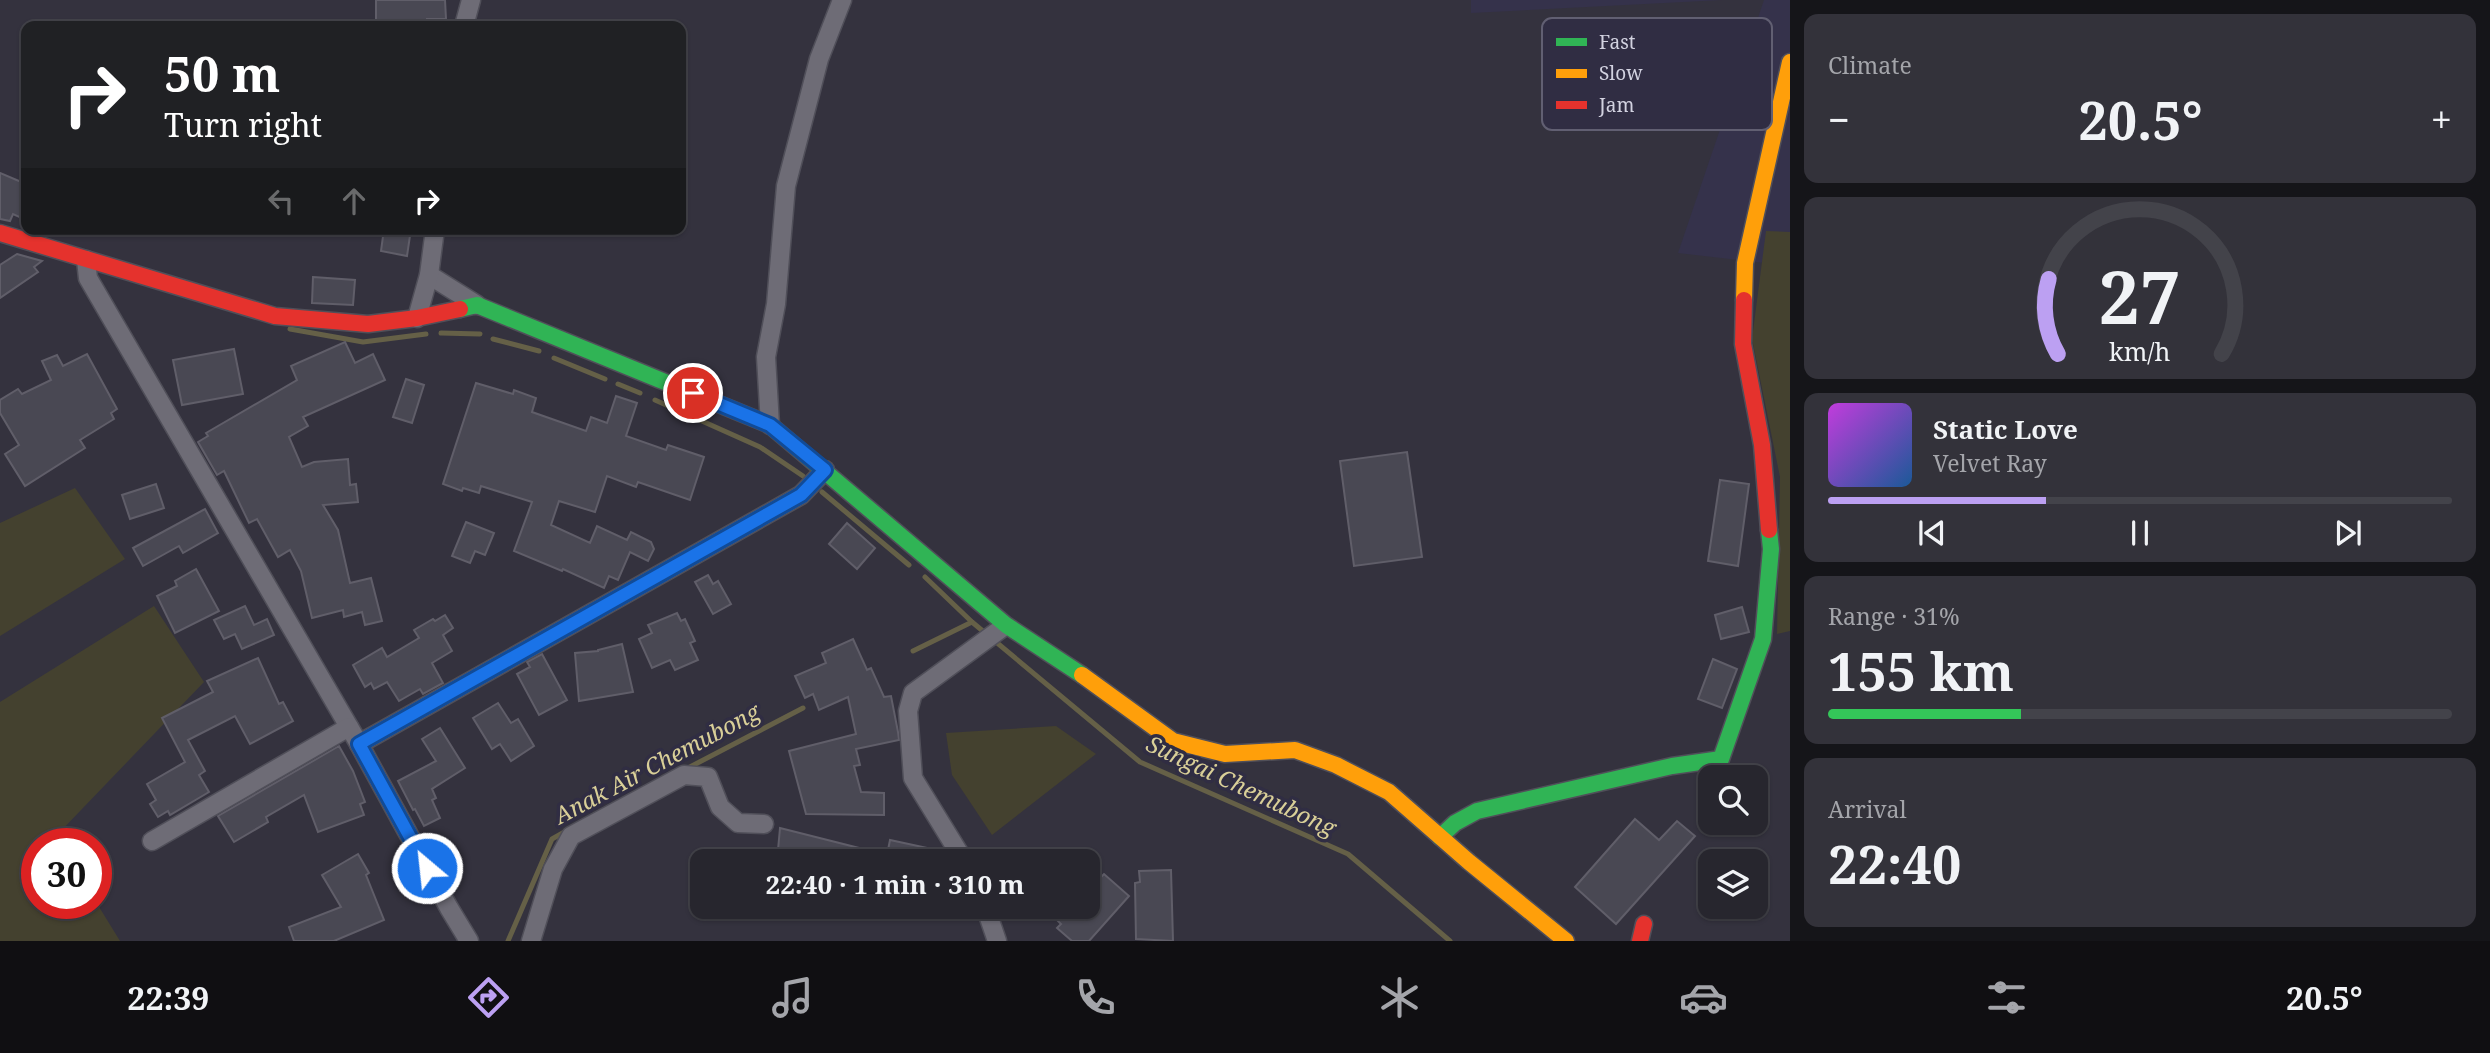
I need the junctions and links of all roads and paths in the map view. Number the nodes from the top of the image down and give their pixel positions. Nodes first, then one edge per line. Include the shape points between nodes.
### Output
1 (471, 0) edge
2 (842, 0) edge
3 (465, 21) edge
4 (1790, 62) edge
5 (0, 233) edge
6 (434, 235) edge
7 (86, 266) junction
8 (429, 275) junction
9 (477, 305) junction
10 (418, 318) junction
11 (770, 425) junction
12 (825, 470) junction
13 (1004, 626) junction
14 (349, 727) junction
15 (359, 744) junction
16 (764, 824) dead end
17 (1440, 837) junction
18 (152, 841) dead end
19 (957, 849) edge
20 (989, 919) edge
21 (1644, 925) dead end
22 (469, 941) edge
23 (531, 941) edge
24 (997, 941) edge
25 (1566, 941) edge
26 (1640, 941) edge

1 - 3 street
2 - 11 street via 820,59 786,186 776,304 766,357
4 - 17 street via 1745,263 1742,344 1762,445 1771,549 1763,639 1721,758 1477,811 1455,822
5 - 7 street
6 - 8 street
7 - 10 street via 275,316 368,324
7 - 14 street
8 - 9 street
8 - 10 street
9 - 10 street
9 - 11 street
11 - 12 street
12 - 13 street
12 - 15 street via 801,495
13 - 17 street via 1173,741 1225,754 1295,750 1389,792
13 - 19 street via 913,693 908,711 913,778
14 - 15 street
14 - 18 street
15 - 22 street
16 - 23 street via 738,823 720,807 708,777 684,775 571,836 553,869
17 - 25 street
20 - 24 street
21 - 26 street

